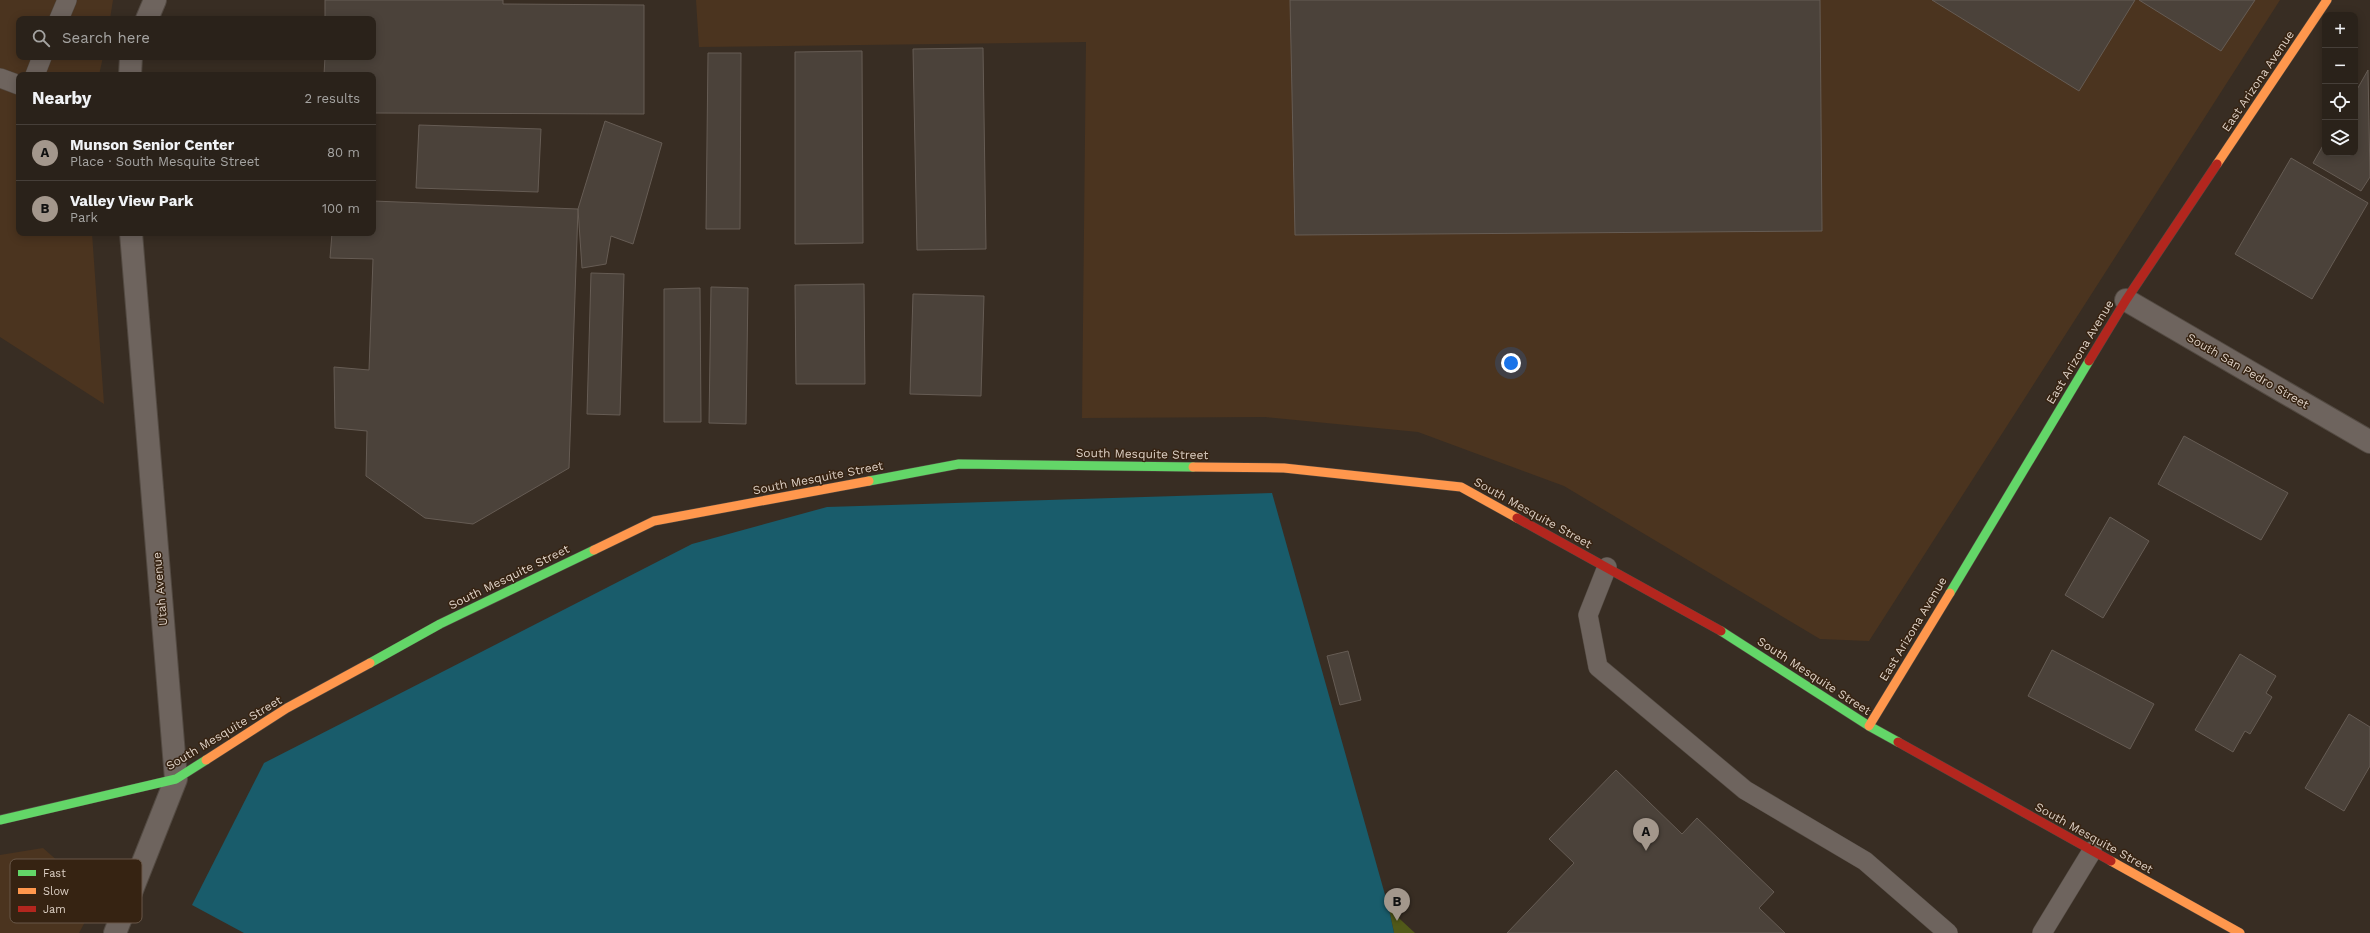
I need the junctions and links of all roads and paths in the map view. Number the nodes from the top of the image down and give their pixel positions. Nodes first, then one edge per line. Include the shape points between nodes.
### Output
1 (67, 0) edge
2 (155, 0) edge
3 (2327, 0) edge
4 (60, 16) edge
5 (148, 16) edge
6 (41, 60) edge
7 (131, 60) edge
8 (36, 72) edge
9 (130, 72) edge
10 (0, 78) edge
11 (16, 85) edge
12 (131, 236) edge
13 (2126, 300) junction
14 (2370, 442) edge
15 (1607, 567) junction
16 (1869, 726) junction
17 (176, 779) junction
18 (0, 820) edge
19 (2092, 851) junction
20 (142, 865) edge
21 (119, 923) edge
22 (115, 933) edge
23 (1948, 933) edge
24 (2042, 933) edge
25 (2240, 933) edge

1 - 4 lane
2 - 5 street
3 - 13 street, East Arizona Avenue
6 - 8 lane
7 - 9 street
10 - 11 lane
12 - 17 street, Utah Avenue
13 - 14 street, South San Pedro Street
13 - 16 street, East Arizona Avenue
15 - 16 street, South Mesquite Street via 1703,619
15 - 17 street, South Mesquite Street via 1460,487 1284,468 959,464 654,522 440,624 288,708
15 - 23 lane via 1588,616 1598,667 1745,790 1865,861
16 - 19 street, South Mesquite Street
17 - 18 street, South Mesquite Street
17 - 20 street, Utah Avenue
19 - 24 lane
19 - 25 street, South Mesquite Street
21 - 22 street, Utah Avenue

